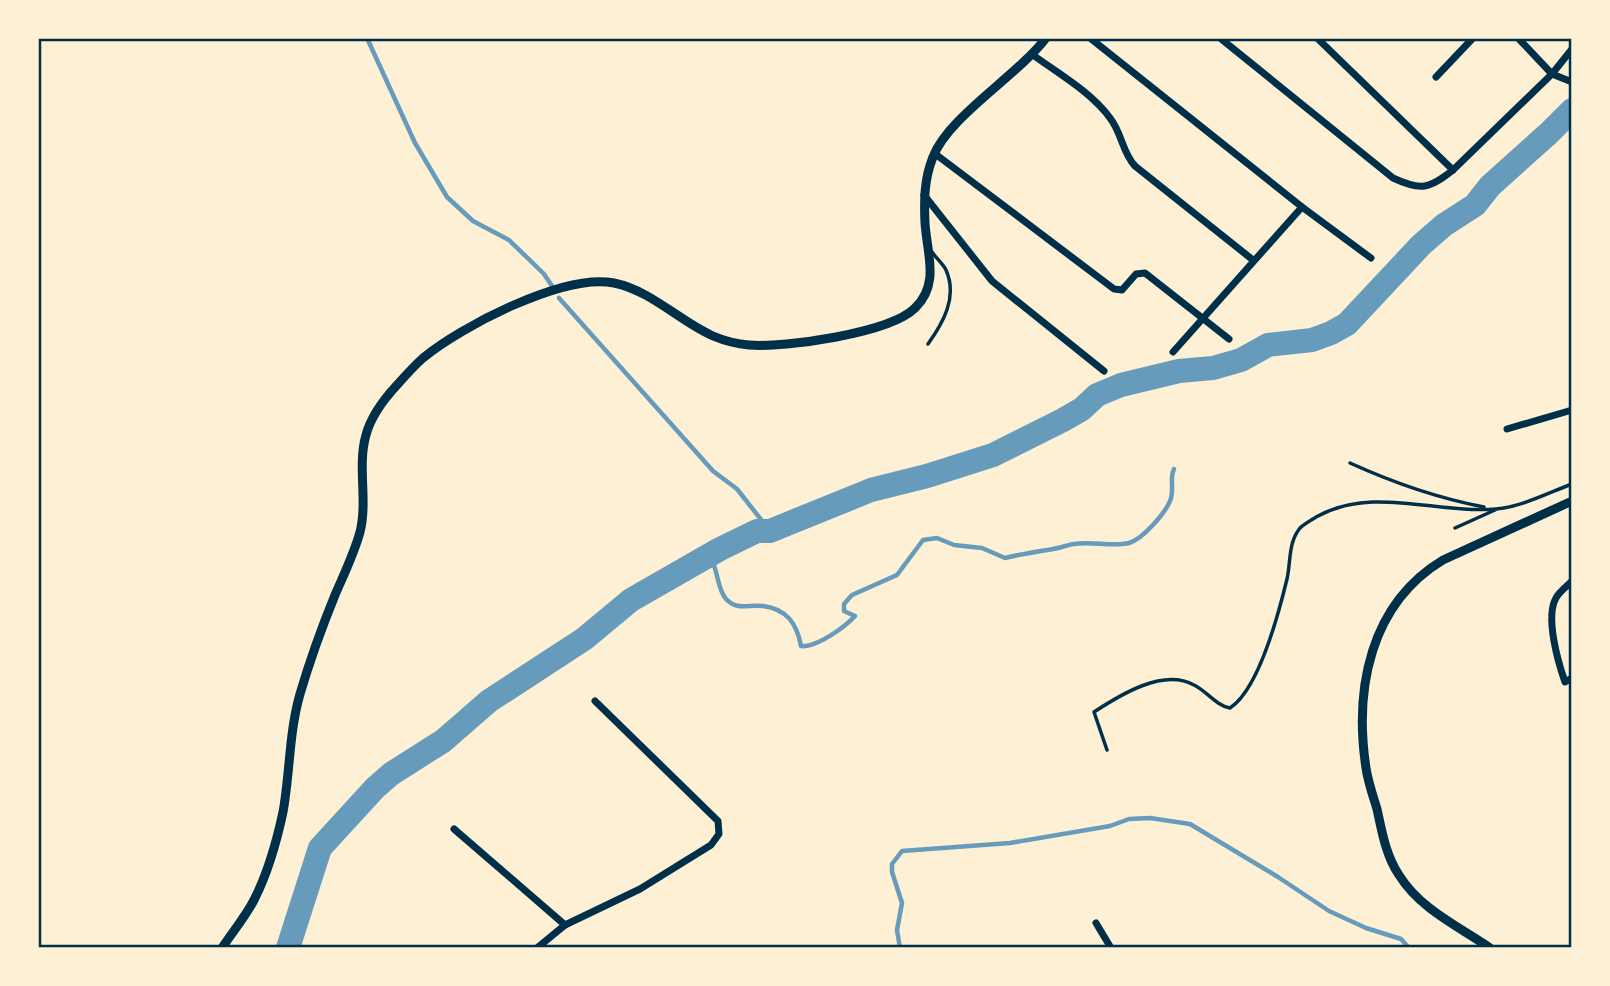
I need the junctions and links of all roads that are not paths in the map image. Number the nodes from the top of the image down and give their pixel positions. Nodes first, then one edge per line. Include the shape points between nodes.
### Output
1 (1046, 38) edge
2 (1090, 38) edge
3 (1220, 38) edge
4 (1317, 38) edge
5 (1473, 38) edge
6 (1518, 38) edge
7 (1572, 49) edge
8 (1033, 55) junction
9 (1552, 74) junction
10 (1436, 77) dead end
11 (1571, 82) edge
12 (934, 153) junction
13 (1453, 170) junction
14 (924, 195) junction
15 (1302, 207) junction
16 (929, 249) junction
17 (1371, 258) dead end
18 (1253, 260) junction
19 (1202, 318) junction
20 (1229, 340) dead end
21 (928, 344) dead end
22 (1173, 352) dead end
23 (1104, 371) dead end
24 (1572, 410) edge
25 (1507, 429) dead end
26 (1350, 463) dead end
27 (1572, 484) edge
28 (1572, 501) edge
29 (1497, 509) junction
30 (1455, 528) dead end
31 (1572, 581) edge
32 (1572, 678) edge
33 (595, 701) dead end
34 (1107, 750) dead end
35 (454, 829) dead end
36 (1096, 923) dead end
37 (565, 925) junction
38 (222, 947) edge
39 (537, 947) edge
40 (1111, 947) edge
41 (1490, 947) edge

1 - 8 street
2 - 15 street
3 - 13 street via 1393,178 1422,187 1436,184
4 - 13 street
5 - 10 street
6 - 9 street
7 - 9 street
8 - 12 street via 959,121
8 - 18 street via 1081,89 1110,117 1135,166
9 - 11 street
9 - 13 street
12 - 14 street
12 - 19 street via 1114,289 1124,289 1136,274 1145,273
14 - 16 street
14 - 23 street via 992,281
15 - 17 street
15 - 18 street
16 - 21 lane via 946,269 949,305
16 - 38 street via 930,281 924,296 915,309 881,328 773,344 734,344 630,288 593,281 532,297 424,357 379,406 366,435 360,530 311,655 296,710 283,813 255,899
18 - 19 street
19 - 20 street
19 - 22 street
24 - 25 street
26 - 29 lane via 1455,502
27 - 29 lane
28 - 41 street via 1443,560 1410,583 1388,614 1370,654 1365,681 1366,767 1390,860 1414,896
29 - 30 lane
29 - 34 lane via 1365,501 1317,516 1300,528 1288,554 1288,574 1275,624 1238,703 1222,706 1202,689 1180,680 1141,685 1094,712
31 - 32 street via 1552,608 1557,658 1565,682
33 - 37 street via 720,827 715,841 685,862
35 - 37 street
36 - 40 street
37 - 39 street

